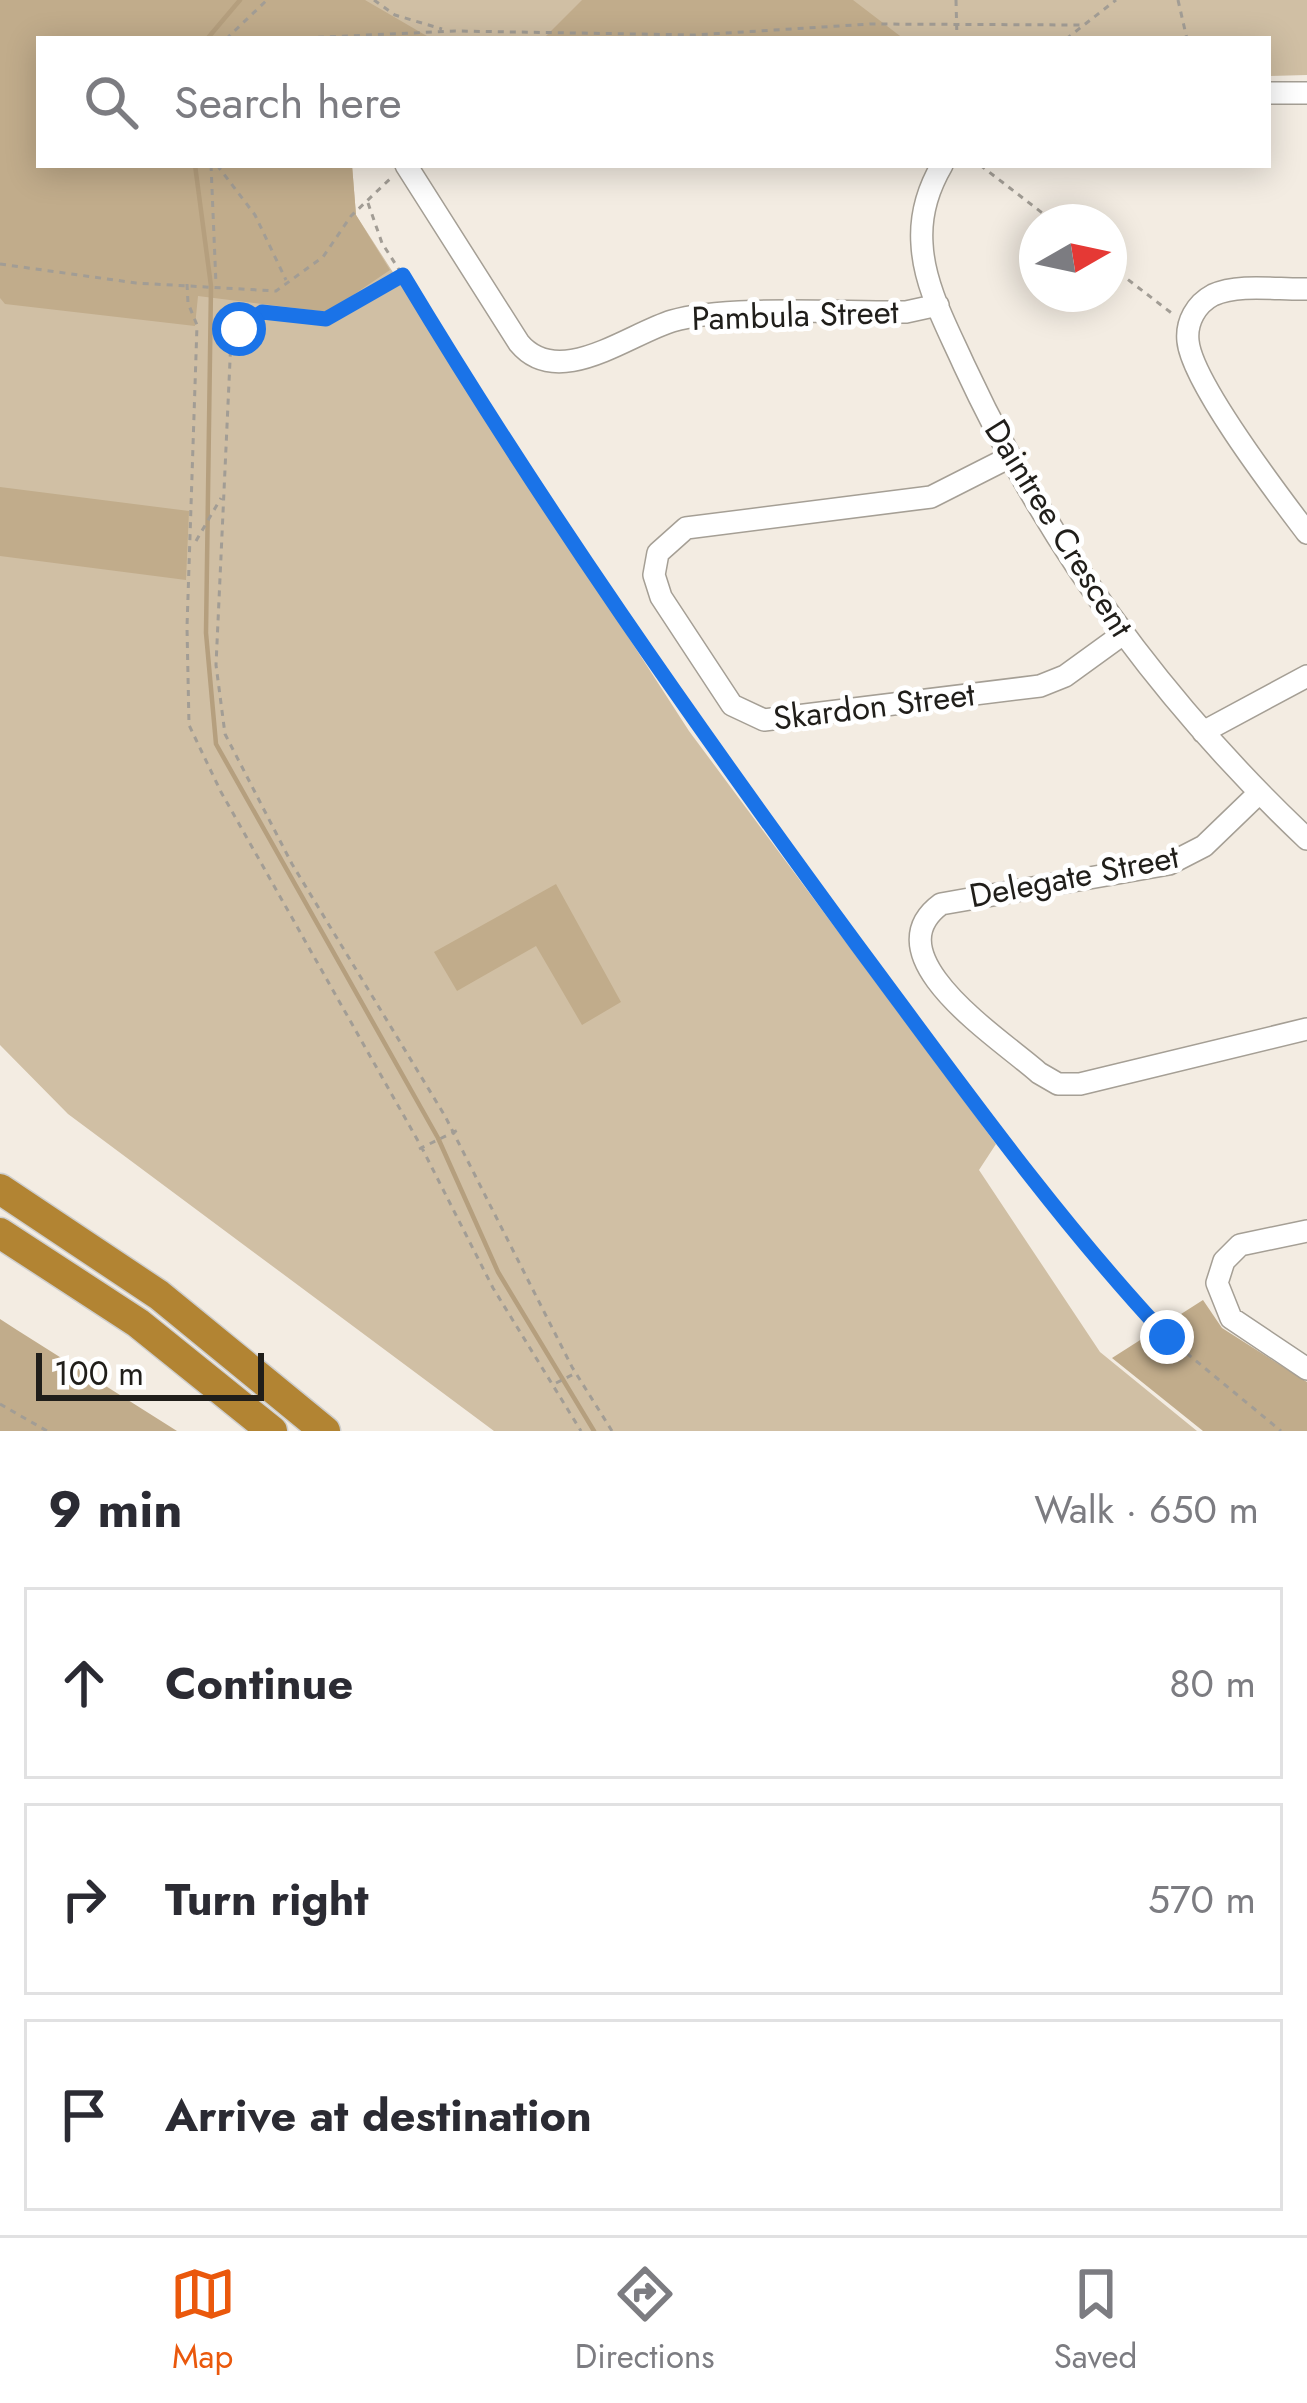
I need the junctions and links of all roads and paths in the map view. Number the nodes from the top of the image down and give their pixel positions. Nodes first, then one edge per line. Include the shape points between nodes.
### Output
1 (267, 0) edge
2 (374, 0) edge
3 (956, 0) edge
4 (1116, 0) edge
5 (1178, 0) edge
6 (1082, 26) junction
7 (958, 27) junction
8 (455, 31) junction
9 (229, 36) edge
10 (347, 36) edge
11 (957, 36) edge
12 (1070, 36) edge
13 (1185, 36) edge
14 (1271, 93) edge
15 (1307, 93) edge
16 (214, 168) edge
17 (216, 168) edge
18 (403, 168) edge
19 (408, 168) edge
20 (940, 168) edge
21 (984, 168) edge
22 (368, 202) junction
23 (1031, 204) edge
24 (0, 265) edge
25 (403, 275) junction
26 (1127, 279) edge
27 (286, 280) junction
28 (187, 284) junction
29 (216, 286) junction
30 (1307, 289) edge
31 (938, 305) junction
32 (1188, 326) junction
33 (1010, 457) junction
34 (222, 497) junction
35 (1307, 532) edge
36 (193, 548) junction
37 (1123, 634) junction
38 (1307, 676) edge
39 (1203, 732) junction
40 (1259, 793) junction
41 (1307, 839) edge
42 (1307, 1029) edge
43 (460, 1129) dead end
44 (451, 1134) junction
45 (421, 1149) junction
46 (0, 1189) edge
47 (1307, 1231) edge
48 (0, 1233) edge
49 (1307, 1369) edge
50 (576, 1373) junction
51 (553, 1384) junction
52 (0, 1404) edge
53 (47, 1431) edge
54 (272, 1431) edge
55 (326, 1431) edge
56 (581, 1431) edge
57 (612, 1431) edge
58 (1281, 1431) edge

1 - 9 path
2 - 8 path via 412,21
3 - 7 path
4 - 6 path
5 - 13 path
6 - 7 path
6 - 12 path
7 - 8 path
7 - 11 path
8 - 10 path
14 - 15 street
16 - 29 path
17 - 27 path via 255,215
18 - 22 path
19 - 31 street, Pambula Street via 519,343 543,362 574,361 690,317
20 - 31 street, Daintree Crescent via 922,229
21 - 23 path
22 - 25 path
22 - 27 path via 323,257
24 - 28 path
25 - 34 path via 326,319 262,312 231,339
25 - 58 path via 639,645 972,1098 1117,1284 1167,1337
26 - 32 path
27 - 29 path via 276,291
28 - 29 path
28 - 36 path via 197,325
30 - 32 street via 1224,291 1203,302
31 - 33 street, Daintree Crescent
32 - 35 street via 1190,351 1216,400
33 - 37 street, Daintree Crescent
33 - 37 street, Skardon Street via 931,497 686,528 658,553 657,590 732,705 757,719 1040,686
34 - 36 path
34 - 44 path via 216,665 225,734
36 - 45 path via 190,725
37 - 39 street, Daintree Crescent
38 - 39 street
39 - 40 street, Daintree Crescent
40 - 41 street, Daintree Crescent
40 - 42 street, Delegate Street via 1181,860 941,904 921,927 918,951 933,978 1058,1084
43 - 44 path
44 - 45 path
44 - 50 path
45 - 51 path
46 - 55 highway via 159,1295
47 - 49 street via 1240,1245 1217,1283 1231,1318
48 - 54 highway via 138,1323
50 - 51 path
50 - 57 path
51 - 56 path
52 - 53 path

